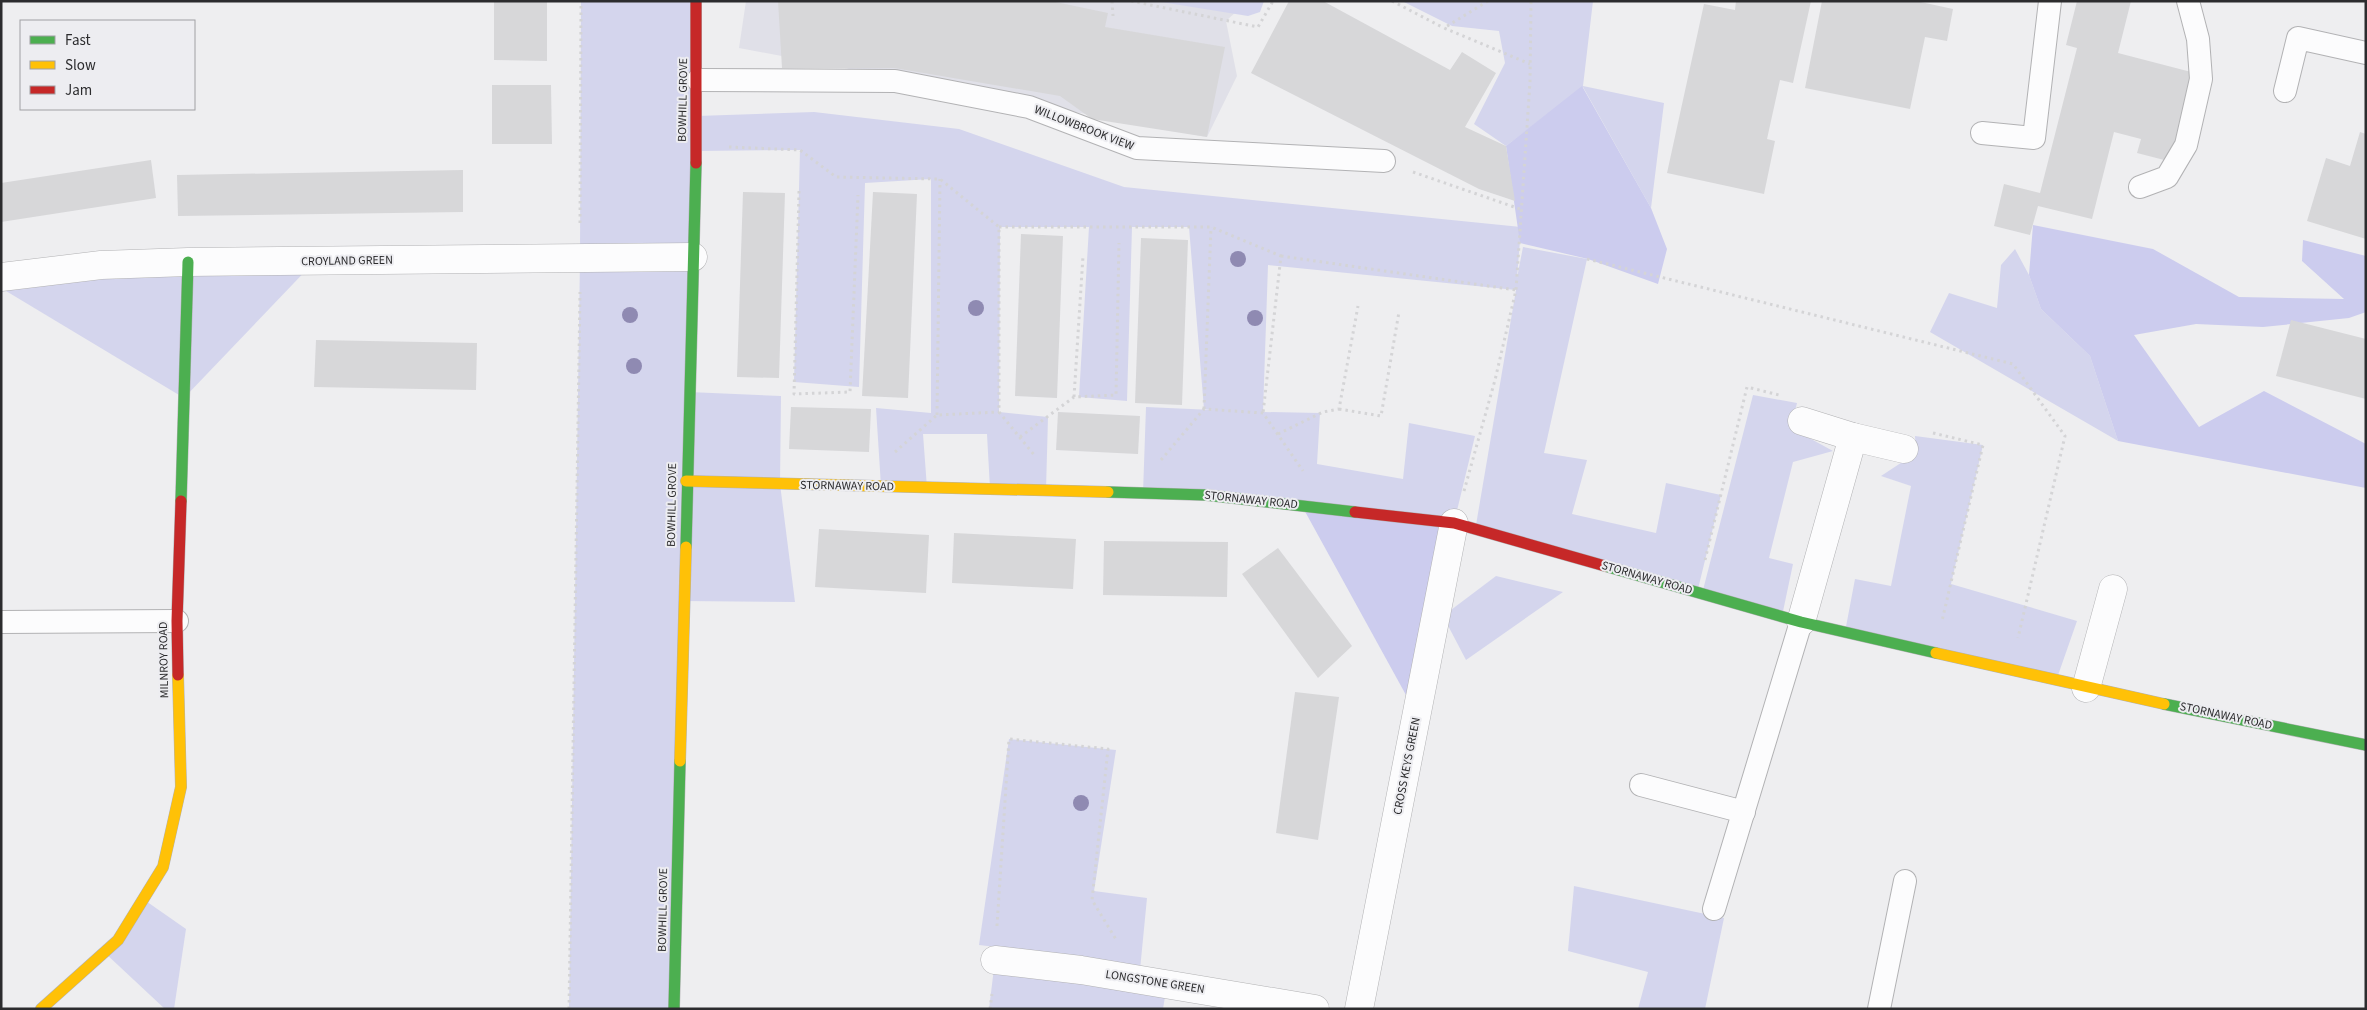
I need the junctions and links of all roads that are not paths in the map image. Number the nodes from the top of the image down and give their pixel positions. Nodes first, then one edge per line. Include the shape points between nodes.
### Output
1 (696, 1) edge
2 (2050, 1) edge
3 (2188, 1) edge
4 (2366, 53) edge
5 (698, 80) junction
6 (2285, 91) dead end
7 (1982, 133) dead end
8 (1384, 161) road end
9 (2140, 187) dead end
10 (693, 257) junction
11 (188, 262) junction
12 (1, 277) edge
13 (1802, 420) dead end
14 (1853, 437) junction
15 (1904, 449) dead end
16 (686, 481) junction
17 (1454, 523) junction
18 (2113, 589) dead end
19 (177, 621) junction
20 (1, 622) edge
21 (1801, 622) junction
22 (2086, 688) junction
23 (2366, 745) edge
24 (1641, 785) dead end
25 (1744, 812) junction
26 (1905, 881) dead end
27 (1714, 910) dead end
28 (995, 960) road end
29 (1229, 1002) edge
30 (41, 1009) edge
31 (674, 1009) edge
32 (1315, 1009) edge
33 (1360, 1009) edge
34 (1879, 1009) edge

1 - 5 street, BOWHILL GROVE
2 - 7 lane via 2034,138
3 - 9 lane via 2198,39 2201,79 2186,145 2167,177
4 - 6 lane via 2298,38
5 - 8 lane, WILLOWBROOK VIEW via 895,81 1029,107 1137,148
5 - 10 street, BOWHILL GROVE
10 - 11 street, CROYLAND GREEN
10 - 16 street, BOWHILL GROVE
11 - 12 street, CROYLAND GREEN via 101,265
11 - 19 street, MILNROY ROAD
13 - 14 street
14 - 15 street
14 - 21 street
16 - 17 street, STORNAWAY ROAD via 1206,494
16 - 31 street, BOWHILL GROVE
17 - 21 street, STORNAWAY ROAD
17 - 33 street, CROSS KEYS GREEN
18 - 22 street
19 - 20 lane
19 - 30 street, MILNROY ROAD via 181,787 163,867 118,940
21 - 22 street, STORNAWAY ROAD
21 - 25 lane
22 - 23 street, STORNAWAY ROAD
24 - 25 lane
25 - 27 lane
26 - 34 lane
28 - 29 street, LONGSTONE GREEN via 1140,980
29 - 32 street, LONGSTONE GREEN

